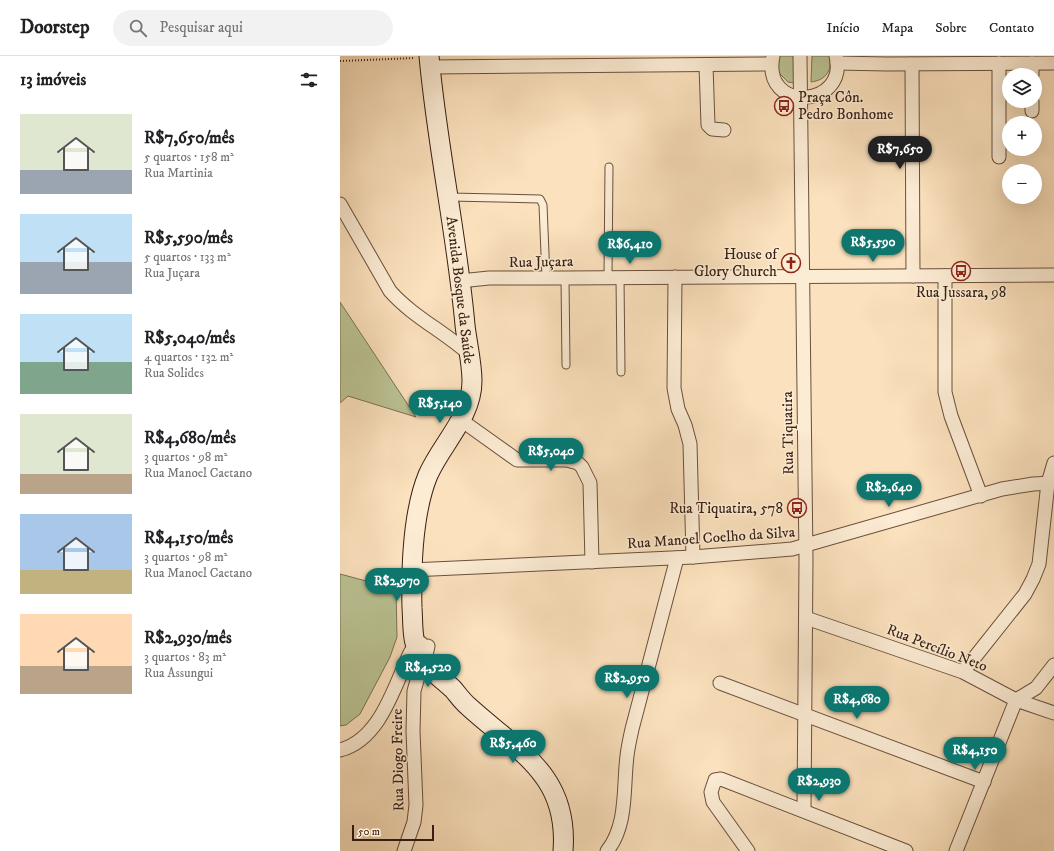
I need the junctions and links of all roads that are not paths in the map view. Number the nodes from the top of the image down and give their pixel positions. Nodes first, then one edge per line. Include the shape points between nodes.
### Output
1 (800, 56) edge
2 (772, 60) edge
3 (836, 60) edge
4 (887, 60) edge
5 (432, 61) edge
6 (1004, 61) edge
7 (1054, 62) edge
8 (912, 64) junction
9 (706, 65) junction
10 (1028, 68) edge
11 (1035, 68) edge
12 (800, 98) junction
13 (724, 130) dead end
14 (999, 157) dead end
15 (609, 167) dead end
16 (449, 197) junction
17 (340, 204) edge
18 (1054, 275) edge
19 (802, 276) junction
20 (913, 276) junction
21 (944, 276) junction
22 (614, 277) junction
23 (675, 277) junction
24 (546, 278) junction
25 (565, 278) junction
26 (460, 281) junction
27 (468, 353) junction
28 (566, 365) dead end
29 (621, 372) dead end
30 (461, 420) junction
31 (1054, 463) edge
32 (1051, 483) edge
33 (981, 496) junction
34 (805, 546) junction
35 (693, 557) junction
36 (677, 558) junction
37 (592, 562) junction
38 (414, 567) junction
39 (806, 618) junction
40 (423, 644) junction
41 (424, 664) junction
42 (1054, 665) edge
43 (963, 672) junction
44 (720, 683) dead end
45 (394, 688) junction
46 (453, 689) junction
47 (1016, 700) junction
48 (414, 701) junction
49 (1054, 712) edge
50 (805, 714) junction
51 (340, 750) edge
52 (984, 782) junction
53 (804, 810) junction
54 (404, 851) edge
55 (563, 851) edge
56 (607, 851) edge
57 (748, 851) edge
58 (906, 851) edge
59 (956, 851) edge

1 - 12 street, Rua Tiquatira
2 - 9 street
2 - 12 street via 773,77 780,88 791,96
3 - 4 street
3 - 12 street via 835,78 826,90 814,97
4 - 8 street
5 - 9 street
5 - 16 street, Avenida Bosque da Saúde
6 - 8 street
6 - 10 street
6 - 14 street
7 - 11 street
8 - 20 street
9 - 13 street via 708,124 712,129
12 - 19 street, Rua Tiquatira
15 - 22 lane
16 - 24 lane via 540,199 543,204
16 - 26 street, Avenida Bosque da Saúde
17 - 27 street via 390,291 400,302
18 - 21 street, Rua Juçara
19 - 20 street, Rua Juçara
19 - 23 street, Rua Juçara
19 - 34 street, Rua Tiquatira
20 - 21 street, Rua Juçara
21 - 33 street via 944,392
22 - 23 street, Rua Juçara
22 - 25 street, Rua Juçara
22 - 29 lane
23 - 35 street via 674,388 690,444
24 - 25 street, Rua Juçara
24 - 26 street, Rua Juçara
25 - 28 lane
26 - 27 street, Avenida Bosque da Saúde
27 - 30 street, Avenida Bosque da Saúde via 472,381 470,397
30 - 37 street via 517,460 567,460 582,467 590,483
30 - 38 street, Avenida Bosque da Saúde via 429,474 421,496 414,540
31 - 32 street
32 - 33 street, Rua Manoel Coelho da Silva via 1017,486
32 - 43 street via 1039,564 1034,578
33 - 34 street, Rua Manoel Coelho da Silva
34 - 35 street, Rua Manoel Coelho da Silva via 776,551
34 - 39 street, Rua Tiquatira
35 - 36 street, Rua Manoel Coelho da Silva
36 - 37 street, Rua Manoel Coelho da Silva
36 - 56 street via 632,729 622,816 613,844
37 - 38 street, Rua Manoel Coelho da Silva
38 - 40 street, Avenida Bosque da Saúde
39 - 43 street, Rua Percílio Neto
39 - 50 street, Rua Tiquatira
40 - 41 street, Avenida Bosque da Saúde
40 - 45 street via 410,653
40 - 46 street, Avenida Bosque da Saúde
41 - 46 street, Avenida Bosque da Saúde
41 - 48 street, Rua Diogo Freire via 415,684
42 - 47 street via 1036,688
43 - 47 street, Rua Percílio Neto
44 - 50 street
45 - 48 street via 404,689
45 - 51 street via 380,719 368,734 353,745
46 - 55 street, Avenida Bosque da Saúde via 466,704 526,755 547,779 559,804 565,831
47 - 49 street, Rua Percílio Neto
47 - 52 street
48 - 54 street, Rua Diogo Freire via 416,805 414,822
50 - 52 street
50 - 53 street, Rua Tiquatira
52 - 59 street
53 - 57 street via 721,779 715,780 711,792 713,802
53 - 58 street

